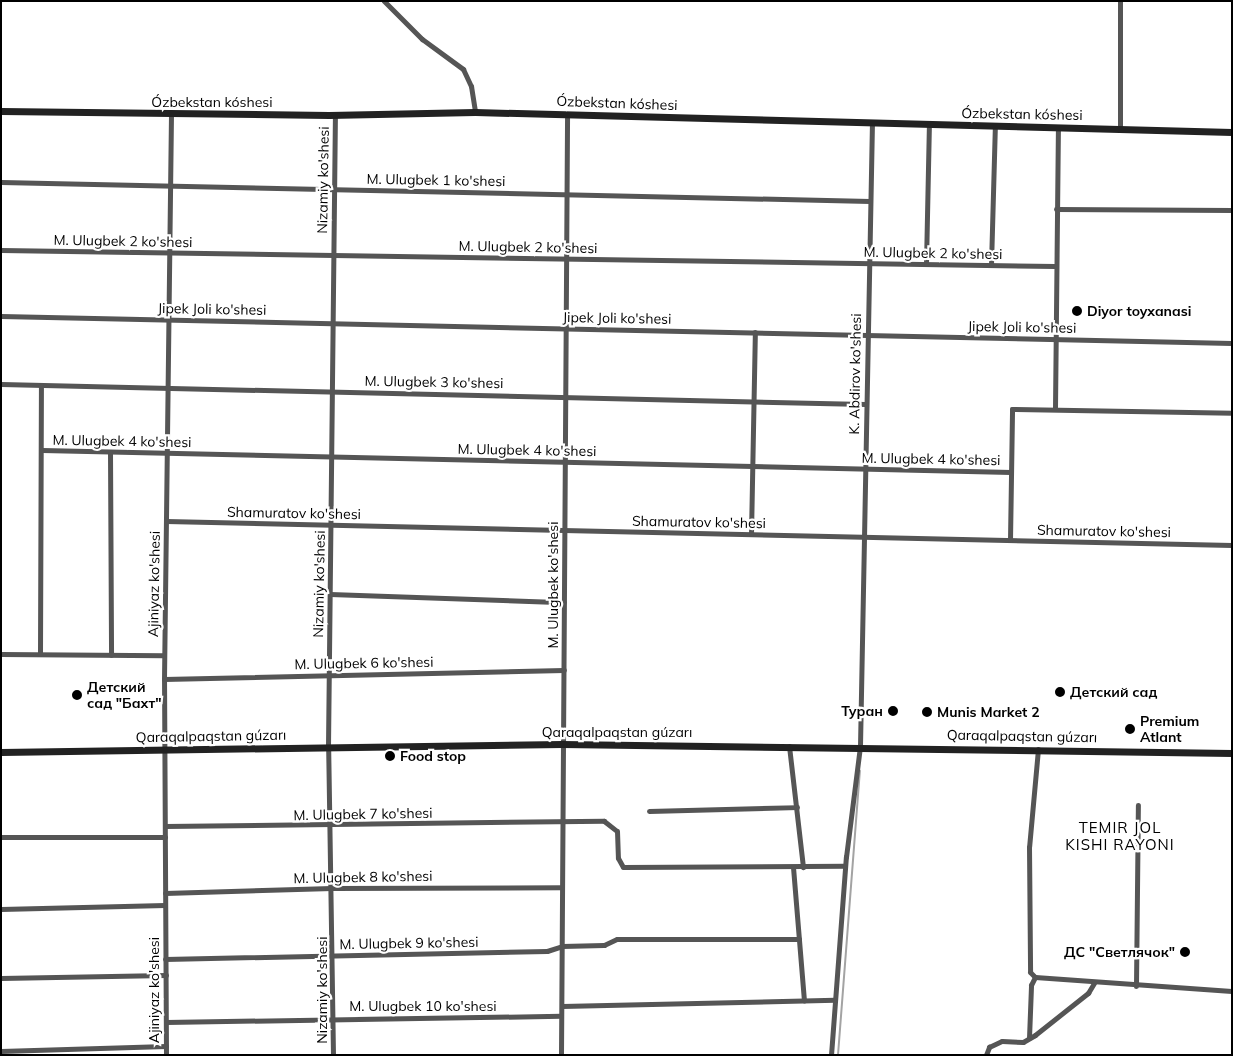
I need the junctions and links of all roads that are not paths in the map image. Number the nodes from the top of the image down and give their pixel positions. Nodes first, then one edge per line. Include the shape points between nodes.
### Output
1 (384, 1) edge
2 (1120, 1) edge
3 (1, 111) edge
4 (475, 112) junction
5 (171, 114) junction
6 (336, 114) junction
7 (567, 114) junction
8 (872, 122) junction
9 (929, 124) junction
10 (995, 126) junction
11 (1058, 127) junction
12 (1120, 129) junction
13 (1232, 132) edge
14 (1, 182) edge
15 (170, 185) junction
16 (335, 189) junction
17 (566, 194) junction
18 (870, 201) junction
19 (1056, 209) junction
20 (1232, 210) edge
21 (1, 250) edge
22 (169, 252) junction
23 (334, 255) junction
24 (566, 259) junction
25 (868, 263) junction
26 (926, 264) junction
27 (991, 265) junction
28 (1055, 266) junction
29 (1, 316) edge
30 (168, 320) junction
31 (333, 323) junction
32 (566, 328) junction
33 (754, 332) junction
34 (866, 335) junction
35 (1055, 339) junction
36 (1232, 342) edge
37 (1, 384) edge
38 (41, 385) junction
39 (167, 388) junction
40 (332, 391) junction
41 (565, 397) junction
42 (753, 401) junction
43 (865, 404) junction
44 (1055, 408) junction
45 (1232, 413) edge
46 (42, 450) junction
47 (110, 452) junction
48 (167, 453) junction
49 (331, 457) junction
50 (565, 462) junction
51 (752, 466) junction
52 (865, 469) junction
53 (1011, 472) junction
54 (166, 521) junction
55 (331, 525) junction
56 (564, 530) junction
57 (751, 534) junction
58 (864, 537) junction
59 (1010, 540) junction
60 (1232, 545) edge
61 (330, 594) junction
62 (564, 602) junction
63 (1, 654) edge
64 (40, 654) junction
65 (111, 655) junction
66 (164, 655) junction
67 (564, 670) junction
68 (329, 675) junction
69 (164, 679) junction
70 (562, 744) junction
71 (790, 745) junction
72 (328, 746) junction
73 (860, 746) junction
74 (164, 749) junction
75 (1038, 749) junction
76 (1, 752) edge
77 (1232, 753) edge
78 (1138, 805) dead end
79 (797, 807) junction
80 (649, 812) dead end
81 (562, 821) junction
82 (165, 826) junction
83 (331, 826) junction
84 (1, 837) edge
85 (165, 837) junction
86 (845, 866) junction
87 (793, 867) junction
88 (803, 867) junction
89 (562, 887) junction
90 (332, 888) junction
91 (165, 893) junction
92 (165, 905) junction
93 (1, 909) edge
94 (799, 938) junction
95 (562, 946) junction
96 (333, 956) junction
97 (166, 959) junction
98 (166, 975) junction
99 (1, 978) edge
100 (1035, 978) junction
101 (1094, 983) junction
102 (1136, 986) junction
103 (1232, 991) edge
104 (835, 1000) junction
105 (804, 1001) junction
106 (562, 1006) junction
107 (561, 1016) junction
108 (333, 1018) junction
109 (166, 1022) junction
110 (1029, 1038) junction
111 (166, 1046) junction
112 (1, 1051) edge
113 (166, 1055) edge
114 (333, 1055) edge
115 (561, 1055) edge
116 (831, 1055) edge
117 (986, 1055) edge

1 - 4 street via 422,39 463,69 471,86
2 - 12 street
3 - 5 street, Ózbekstan kóshesi
4 - 6 street, Ózbekstan kóshesi
4 - 7 street, Ózbekstan kóshesi
5 - 6 street, Ózbekstan kóshesi
5 - 15 street, Ajiniyaz ko'shesi
6 - 16 street, Nizamiy ko'shesi
7 - 8 street, Ózbekstan kóshesi
7 - 17 street, M. Ulugbek ko'shesi
8 - 9 street, Ózbekstan kóshesi
8 - 18 street, K. Abdirov ko'shesi
9 - 10 street, Ózbekstan kóshesi
9 - 26 street
10 - 11 street, Ózbekstan kóshesi
10 - 27 street
11 - 12 street, Ózbekstan kóshesi
11 - 19 street
12 - 13 street, Ózbekstan kóshesi
14 - 15 street, M. Ulugbek 1 ko'shesi
15 - 16 street, M. Ulugbek 1 ko'shesi
15 - 22 street, Ajiniyaz ko'shesi
16 - 17 street, M. Ulugbek 1 ko'shesi
16 - 23 street, Nizamiy ko'shesi
17 - 18 street, M. Ulugbek 1 ko'shesi
17 - 24 street, M. Ulugbek ko'shesi
18 - 25 street, K. Abdirov ko'shesi
19 - 20 street
19 - 28 street
21 - 22 street, M. Ulugbek 2 ko'shesi
22 - 23 street, M. Ulugbek 2 ko'shesi
22 - 30 street, Ajiniyaz ko'shesi
23 - 24 street, M. Ulugbek 2 ko'shesi
23 - 31 street, Nizamiy ko'shesi
24 - 25 street, M. Ulugbek 2 ko'shesi
24 - 32 street, M. Ulugbek ko'shesi
25 - 26 street, M. Ulugbek 2 ko'shesi
25 - 34 street, K. Abdirov ko'shesi
26 - 27 street, M. Ulugbek 2 ko'shesi
27 - 28 street, M. Ulugbek 2 ko'shesi
28 - 35 street
29 - 30 street, Jipek Joli ko'shesi
30 - 31 street, Jipek Joli ko'shesi
30 - 39 street, Ajiniyaz ko'shesi
31 - 32 street, Jipek Joli ko'shesi
31 - 40 street, Nizamiy ko'shesi
32 - 33 street, Jipek Joli ko'shesi
32 - 41 street, M. Ulugbek ko'shesi
33 - 34 street, Jipek Joli ko'shesi
33 - 42 street
34 - 35 street, Jipek Joli ko'shesi
34 - 43 street, K. Abdirov ko'shesi
35 - 36 street, Jipek Joli ko'shesi
35 - 44 street
37 - 38 street, M. Ulugbek 3 ko'shesi
38 - 39 street, M. Ulugbek 3 ko'shesi
38 - 46 street
39 - 40 street, M. Ulugbek 3 ko'shesi
39 - 48 street, Ajiniyaz ko'shesi
40 - 41 street, M. Ulugbek 3 ko'shesi
40 - 49 street, Nizamiy ko'shesi
41 - 42 street, M. Ulugbek 3 ko'shesi
41 - 50 street, M. Ulugbek ko'shesi
42 - 43 street, M. Ulugbek 3 ko'shesi
42 - 51 street
43 - 52 street, K. Abdirov ko'shesi
44 - 45 street
44 - 53 street via 1012,409
46 - 47 street, M. Ulugbek 4 ko'shesi
46 - 64 street
47 - 48 street, M. Ulugbek 4 ko'shesi
47 - 65 street
48 - 49 street, M. Ulugbek 4 ko'shesi
48 - 54 street, Ajiniyaz ko'shesi
49 - 50 street, M. Ulugbek 4 ko'shesi
49 - 55 street, Nizamiy ko'shesi
50 - 51 street, M. Ulugbek 4 ko'shesi
50 - 56 street, M. Ulugbek ko'shesi
51 - 52 street, M. Ulugbek 4 ko'shesi
51 - 57 street
52 - 53 street, M. Ulugbek 4 ko'shesi
52 - 58 street, K. Abdirov ko'shesi
53 - 59 street
54 - 55 street, Shamuratov ko'shesi
54 - 66 street, Ajiniyaz ko'shesi
55 - 56 street, Shamuratov ko'shesi
55 - 61 street, Nizamiy ko'shesi
56 - 57 street, Shamuratov ko'shesi
56 - 62 street, M. Ulugbek ko'shesi
57 - 58 street, Shamuratov ko'shesi
58 - 59 street, Shamuratov ko'shesi
58 - 73 street, K. Abdirov ko'shesi
59 - 60 street, Shamuratov ko'shesi
61 - 62 street
61 - 68 street, Nizamiy ko'shesi
62 - 67 street, M. Ulugbek ko'shesi
63 - 64 street
64 - 65 street
65 - 66 street
66 - 69 street, Ajiniyaz ko'shesi
67 - 68 street, M. Ulugbek 6 ko'shesi
67 - 70 street, M. Ulugbek ko'shesi
68 - 69 street, M. Ulugbek 6 ko'shesi
68 - 72 street, Nizamiy ko'shesi
69 - 74 street, Ajiniyaz ko'shesi
70 - 71 street, Qaraqalpaqstan gúzarı
70 - 72 street, Qaraqalpaqstan gúzarı
70 - 81 street, M. Ulugbek ko'shesi
71 - 73 street, Qaraqalpaqstan gúzarı
71 - 79 street via 792,795
72 - 74 street, Qaraqalpaqstan gúzarı
72 - 83 street, Nizamiy ko'shesi
73 - 75 street, Qaraqalpaqstan gúzarı
73 - 86 street, K. Abdirov ko'shesi
74 - 76 street, Qaraqalpaqstan gúzarı
74 - 82 street, Ajiniyaz ko'shesi
75 - 77 street, Qaraqalpaqstan gúzarı
75 - 100 street via 1029,847 1030,972
78 - 102 street
79 - 80 street
79 - 88 street
81 - 83 street, M. Ulugbek 7 ko'shesi
81 - 87 street, M. Ulugbek 7 ko'shesi via 610,822 617,831 618,861 623,867
81 - 89 street, M. Ulugbek ko'shesi
82 - 83 street, M. Ulugbek 7 ko'shesi
82 - 85 street, Ajiniyaz ko'shesi
83 - 90 street, Nizamiy ko'shesi
84 - 85 street
85 - 91 street, Ajiniyaz ko'shesi
86 - 88 street
86 - 104 street, K. Abdirov ko'shesi
87 - 88 street
87 - 94 street
89 - 90 street, M. Ulugbek 8 ko'shesi
89 - 95 street, M. Ulugbek ko'shesi
90 - 91 street, M. Ulugbek 8 ko'shesi
90 - 96 street, Nizamiy ko'shesi
91 - 92 street, Ajiniyaz ko'shesi
92 - 93 street
92 - 97 street, Ajiniyaz ko'shesi
94 - 95 street, M. Ulugbek 9 ko'shesi via 617,939 604,945
94 - 105 street
95 - 96 street, M. Ulugbek 9 ko'shesi via 547,952
95 - 106 street, M. Ulugbek ko'shesi
96 - 97 street, M. Ulugbek 9 ko'shesi
96 - 108 street, Nizamiy ko'shesi
97 - 98 street, Ajiniyaz ko'shesi
98 - 99 street
98 - 109 street, Ajiniyaz ko'shesi
100 - 101 street
100 - 110 street via 1031,986
101 - 102 street
101 - 110 street via 1088,993
102 - 103 street
104 - 105 street
104 - 116 street, K. Abdirov ko'shesi
105 - 106 street
106 - 107 street, M. Ulugbek ko'shesi
107 - 108 street, M. Ulugbek 10 ko'shesi
107 - 115 street, M. Ulugbek ko'shesi
108 - 109 street, M. Ulugbek 10 ko'shesi
108 - 114 street, Nizamiy ko'shesi
109 - 111 street, Ajiniyaz ko'shesi
110 - 117 street via 1023,1042 1002,1041 989,1046
111 - 112 street
111 - 113 street, Ajiniyaz ko'shesi

